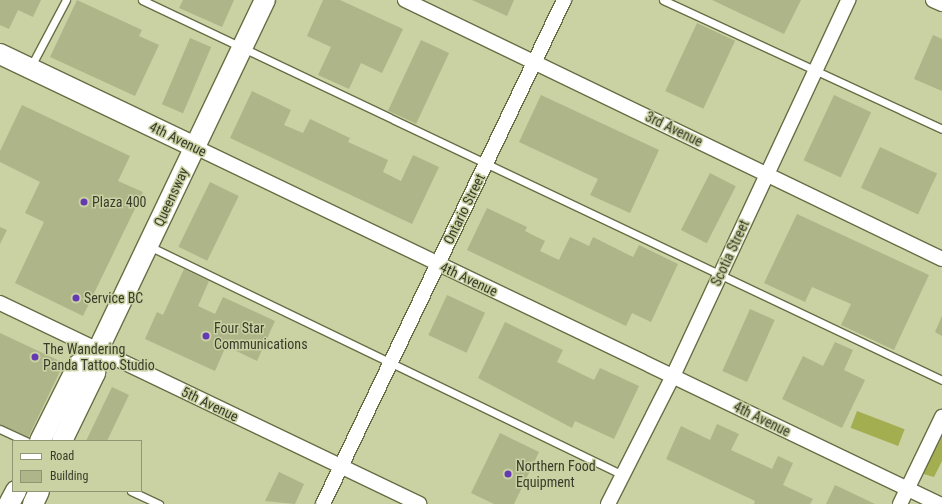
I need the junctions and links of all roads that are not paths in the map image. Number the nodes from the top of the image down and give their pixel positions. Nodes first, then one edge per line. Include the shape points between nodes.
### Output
1 (66, 0) edge
2 (142, 0) edge
3 (265, 0) edge
4 (405, 0) edge
5 (564, 0) edge
6 (663, 0) edge
7 (848, 0) edge
8 (933, 0) edge
9 (942, 4) edge
10 (242, 48) junction
11 (0, 54) edge
12 (534, 62) junction
13 (30, 68) junction
14 (816, 70) junction
15 (942, 129) edge
16 (195, 147) junction
17 (486, 164) junction
18 (766, 173) junction
19 (148, 246) junction
20 (942, 259) edge
21 (437, 264) junction
22 (719, 275) junction
23 (0, 303) edge
24 (98, 350) junction
25 (390, 361) junction
26 (672, 376) junction
27 (942, 380) edge
28 (942, 417) edge
29 (0, 429) edge
30 (24, 440) edge
31 (40, 440) edge
32 (62, 440) edge
33 (341, 467) junction
34 (623, 475) junction
35 (907, 489) junction
36 (15, 492) edge
37 (39, 492) edge
38 (134, 492) edge
39 (9, 504) edge
40 (33, 504) edge
41 (159, 504) edge
42 (323, 504) edge
43 (419, 504) edge
44 (608, 504) edge
45 (900, 504) edge
46 (939, 504) edge

1 - 13 lane
2 - 10 lane
3 - 10 main road, Queensway
4 - 12 street, 3rd Avenue
5 - 12 street, Ontario Street
6 - 14 lane
7 - 14 street, Scotia Street
8 - 9 street
10 - 16 main road, Queensway
10 - 17 lane
11 - 13 main road, 4th Avenue
12 - 17 street, Ontario Street
12 - 18 street, 3rd Avenue
13 - 16 main road, 4th Avenue
14 - 15 lane
14 - 18 street, Scotia Street
16 - 19 main road, Queensway
16 - 21 street, 4th Avenue
17 - 21 street, Ontario Street
17 - 22 lane
18 - 20 street, 3rd Avenue
18 - 22 street, Scotia Street
19 - 24 main road, Queensway
19 - 25 lane
21 - 25 street, Ontario Street
21 - 26 street, 4th Avenue
22 - 26 street, Scotia Street
22 - 27 lane
23 - 24 street, 5th Avenue
24 - 31 main road, Queensway via 78,365
24 - 32 main road, Queensway via 95,373
24 - 33 street, 5th Avenue
25 - 33 street, Ontario Street
25 - 34 lane
26 - 34 street, Scotia Street
26 - 35 street, 4th Avenue
28 - 35 street
29 - 30 lane
33 - 42 street, Ontario Street
33 - 43 street, 5th Avenue
34 - 44 street, Scotia Street
35 - 45 street
35 - 46 street, 4th Avenue
36 - 39 main road
37 - 40 main road
38 - 41 lane

